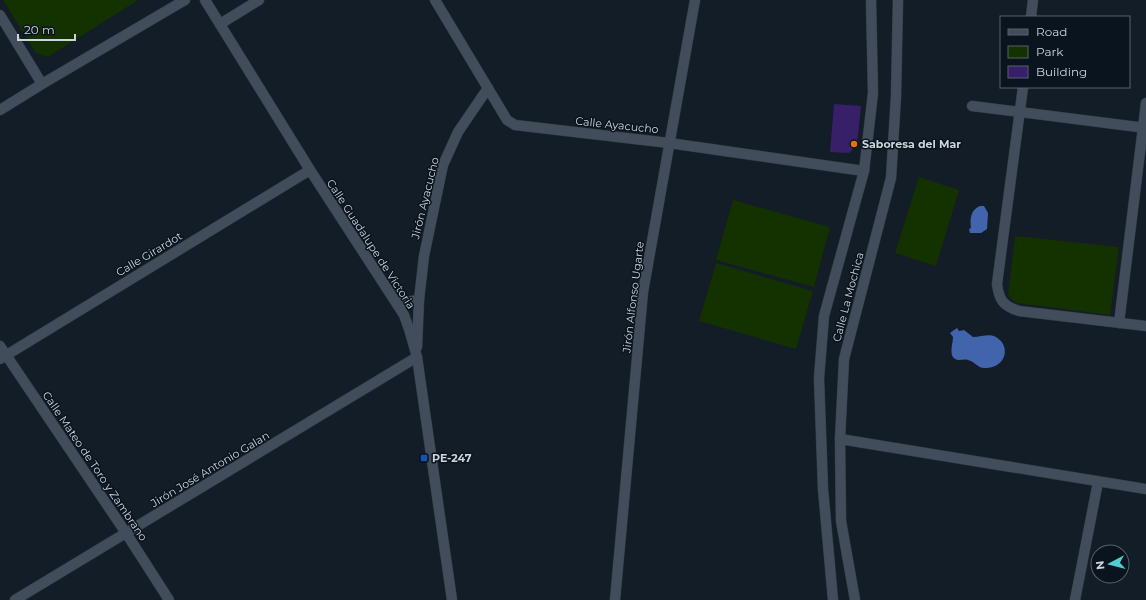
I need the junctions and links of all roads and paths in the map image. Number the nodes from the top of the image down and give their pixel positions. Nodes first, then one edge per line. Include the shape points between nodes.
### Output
1 (185, 0) edge
2 (205, 0) edge
3 (259, 0) edge
4 (435, 0) edge
5 (694, 0) edge
6 (871, 0) edge
7 (898, 0) edge
8 (1033, 0) edge
9 (0, 15) edge
10 (1031, 16) edge
11 (220, 24) junction
12 (42, 84) junction
13 (488, 88) junction
14 (1023, 88) edge
15 (1146, 103) edge
16 (972, 106) dead end
17 (0, 110) edge
18 (1020, 112) junction
19 (1145, 128) edge
20 (668, 143) junction
21 (310, 170) junction
22 (864, 171) junction
23 (419, 300) junction
24 (397, 303) junction
25 (1119, 322) junction
26 (1146, 326) edge
27 (0, 346) edge
28 (3, 357) edge
29 (417, 357) junction
30 (840, 439) junction
31 (1098, 482) junction
32 (1146, 489) edge
33 (126, 533) junction
34 (15, 600) edge
35 (169, 600) edge
36 (452, 600) edge
37 (615, 600) edge
38 (833, 600) edge
39 (855, 600) edge
40 (858, 600) edge
41 (1075, 600) edge

1 - 12 street
2 - 11 street, Calle Guadalupe de Victoria
3 - 11 street
4 - 13 street, Calle Ayacucho
5 - 20 street, Jirón Alfonso Ugarte
6 - 22 street, Calle La Mochica via 873,93
7 - 30 street, Calle La Mochica via 891,178 844,359
8 - 10 street
9 - 12 street
11 - 21 street, Calle Guadalupe de Victoria
12 - 17 street
13 - 20 street, Calle Ayacucho via 507,120 515,125
13 - 23 street, Jirón Ayacucho via 458,132 443,165 424,256
14 - 18 street
15 - 19 street
16 - 18 street
18 - 19 street
18 - 25 street via 997,284 998,294 1010,308
19 - 25 street
20 - 22 street, Calle Ayacucho
20 - 37 street, Jirón Alfonso Ugarte via 643,292
21 - 24 street, Calle Guadalupe de Victoria
21 - 28 street, Calle Girardot
22 - 38 street, Calle La Mochica via 824,316 819,378 823,489
23 - 24 street
23 - 29 street, Jirón Ayacucho
24 - 29 street, Calle Guadalupe de Victoria via 409,329
25 - 26 street
27 - 28 street, Calle Mateo de Toro y Zambrano
28 - 33 street, Calle Mateo de Toro y Zambrano
29 - 33 street, Jirón José Antonio Galan
29 - 36 street, Calle Guadalupe de Victoria
30 - 31 street
30 - 39 street, Calle La Mochica via 842,521
31 - 32 street
31 - 41 street
33 - 34 street, Jirón José Antonio Galan
33 - 35 street, Calle Mateo de Toro y Zambrano
39 - 40 street

